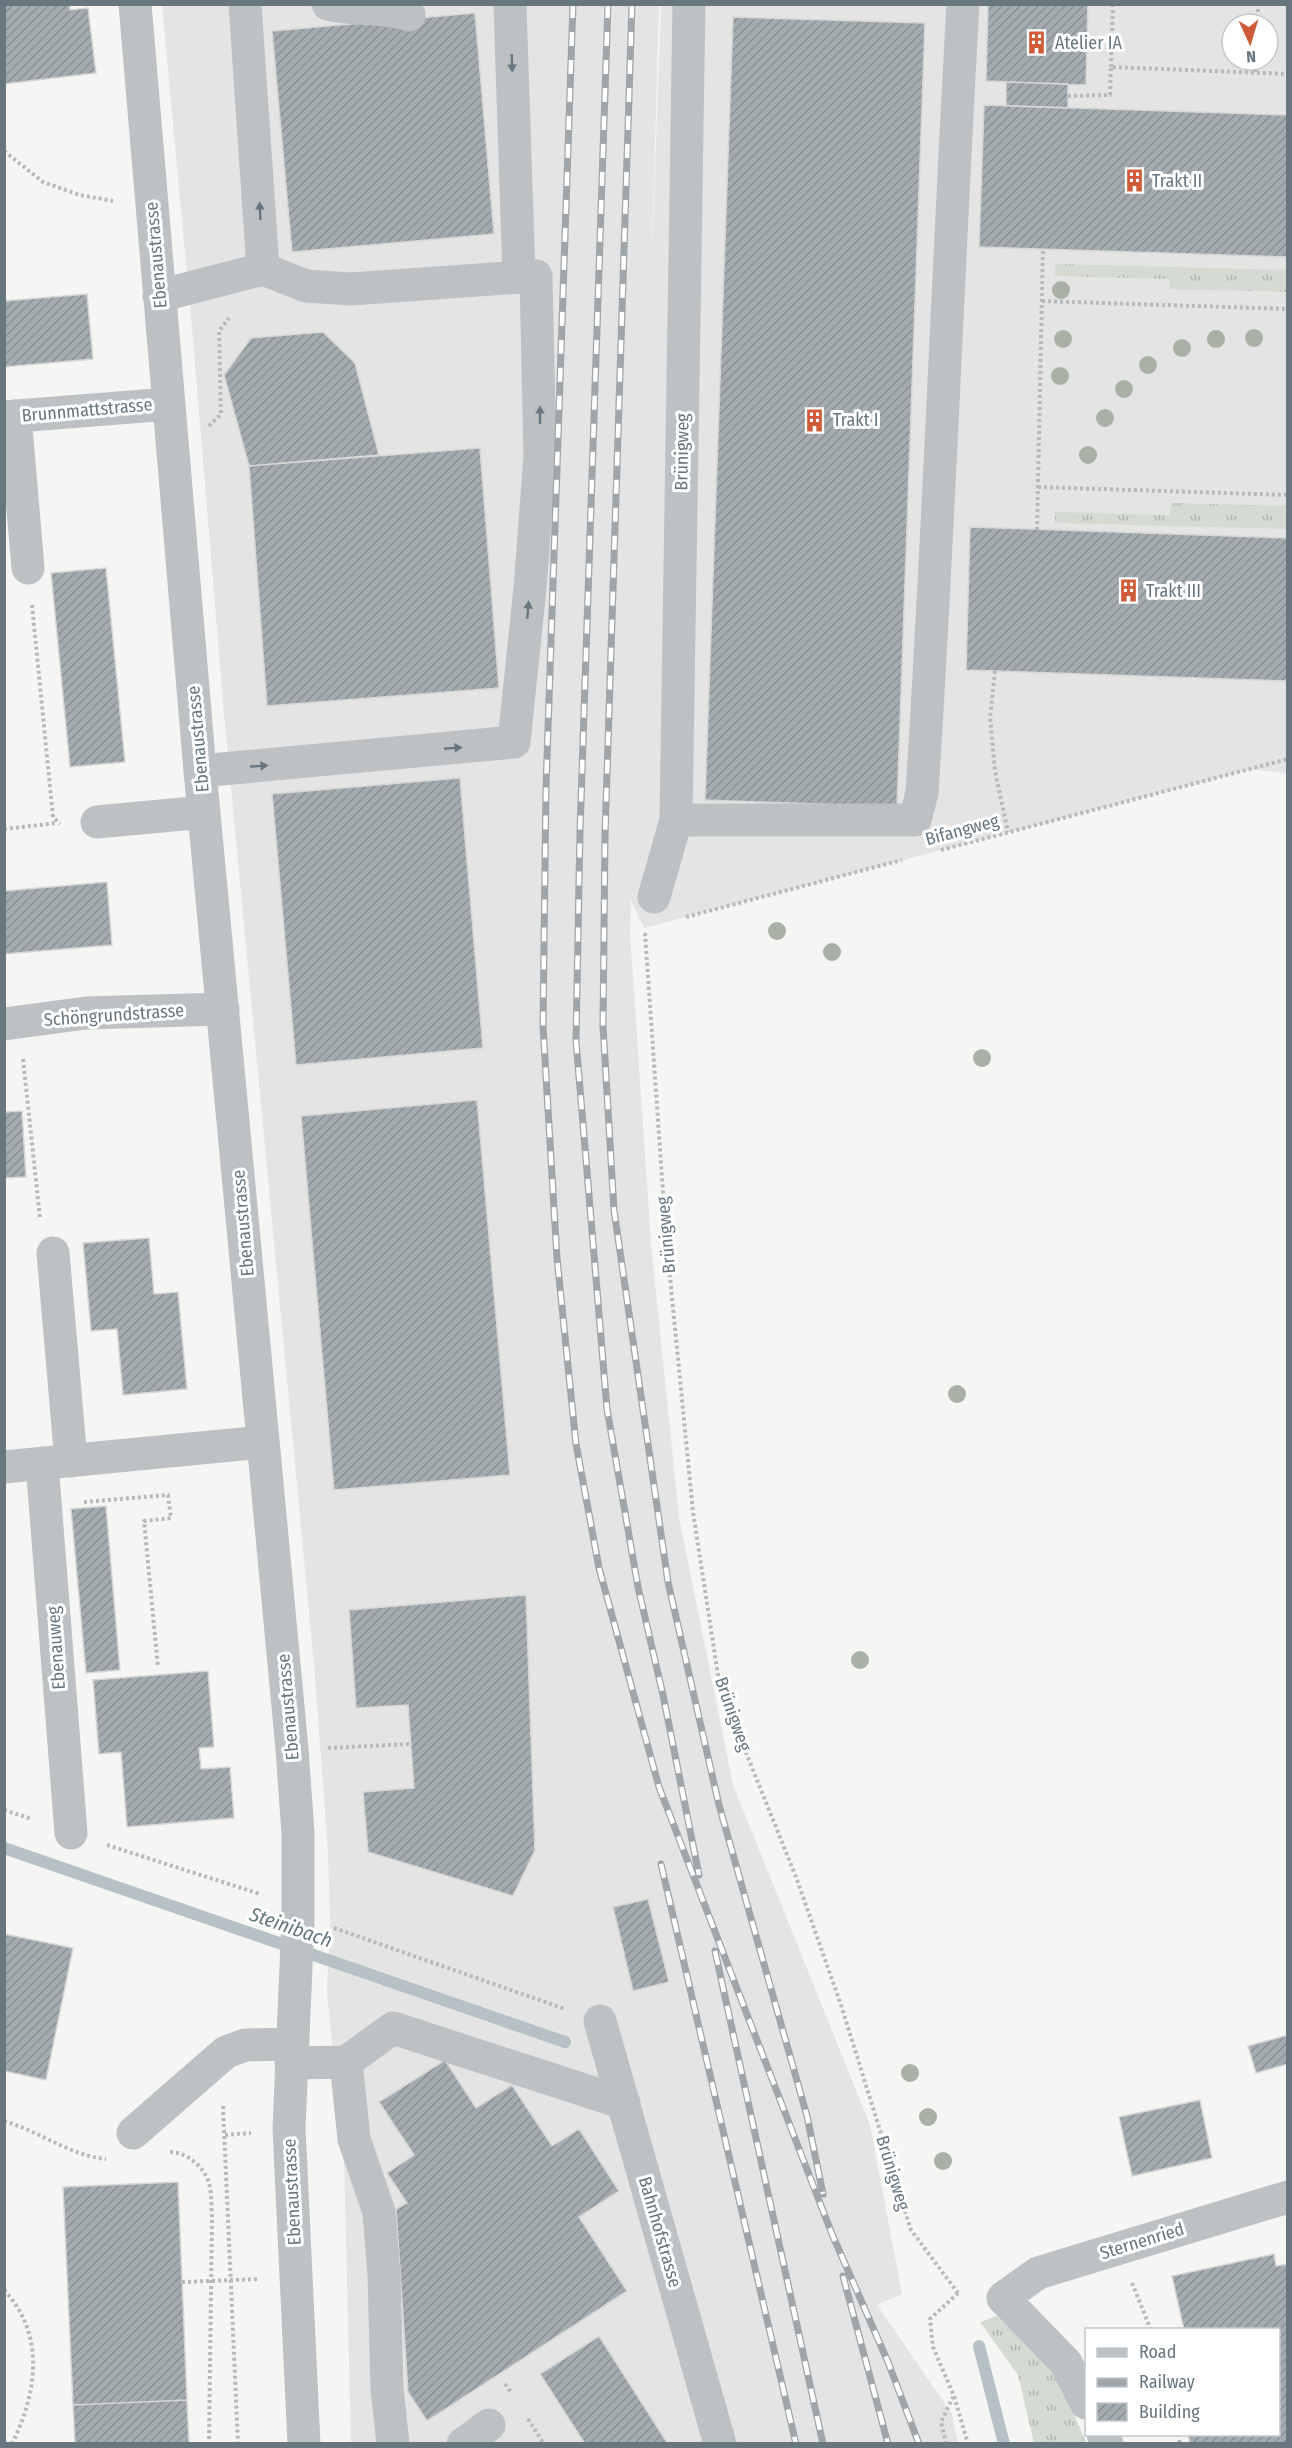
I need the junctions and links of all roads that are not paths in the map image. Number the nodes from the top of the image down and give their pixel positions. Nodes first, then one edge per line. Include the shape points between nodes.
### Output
1 (135, 4) edge
2 (246, 4) edge
3 (328, 4) edge
4 (510, 4) edge
5 (689, 4) edge
6 (963, 4) edge
7 (409, 15) dead end
8 (263, 269) junction
9 (519, 277) junction
10 (159, 296) junction
11 (169, 404) junction
12 (10, 417) edge
13 (28, 568) road end
14 (200, 771) junction
15 (204, 812) junction
16 (676, 820) junction
17 (97, 822) road end
18 (654, 897) dead end
19 (223, 1009) junction
20 (4, 1024) edge
21 (52, 1253) road end
22 (263, 1442) junction
23 (57, 1462) junction
24 (4, 1467) edge
25 (70, 1833) road end
26 (600, 2021) road end
27 (292, 2053) junction
28 (346, 2062) junction
29 (624, 2103) junction
30 (133, 2133) dead end
31 (1287, 2197) edge
32 (1085, 2401) edge
33 (489, 2425) dead end
34 (304, 2444) edge
35 (393, 2444) edge
36 (463, 2444) edge
37 (720, 2444) edge

1 - 10 street, Ebenaustrasse
8 -> 2 street
3 - 7 street
4 -> 9 street
5 - 16 street, Brünigweg
6 - 16 street via 936,571 922,793 915,820
8 - 9 street via 306,286 351,289
8 - 10 street
14 -> 9 street via 514,742 540,456 536,276
10 - 11 street, Ebenaustrasse
11 - 12 street, Brunnmattstrasse
11 - 14 street, Ebenaustrasse
12 - 13 street
14 - 15 street, Ebenaustrasse
15 - 17 street
15 - 19 street, Ebenaustrasse
16 - 18 street, Brünigweg
19 - 20 street, Schöngrundstrasse via 86,1013
19 - 22 street, Ebenaustrasse
21 - 23 street, Ebenauweg
22 - 23 street
22 - 27 street, Ebenaustrasse via 298,1833 311,1928 295,1977
23 - 24 street
23 - 25 street, Ebenauweg via 45,1505
26 - 29 street, Bahnhofstrasse
27 - 28 street
27 - 30 street via 244,2045 221,2057
27 - 34 street, Ebenaustrasse via 289,2128
28 - 29 street via 393,2028
28 - 35 street via 354,2139 379,2212
29 - 37 street, Bahnhofstrasse
31 - 32 street, Sternenried via 1038,2273 1003,2298 1066,2363
33 - 36 street

